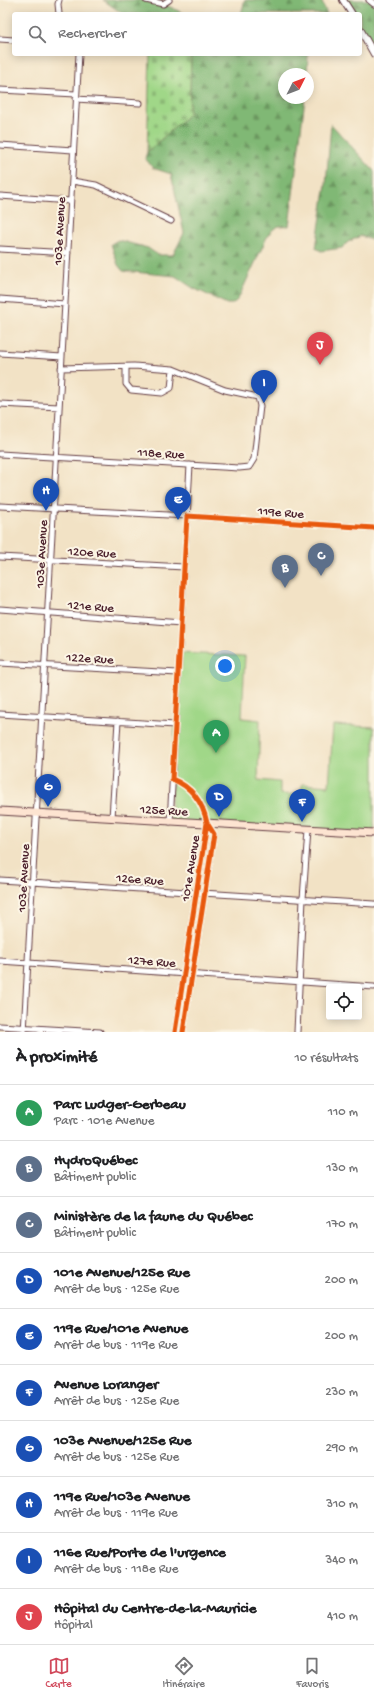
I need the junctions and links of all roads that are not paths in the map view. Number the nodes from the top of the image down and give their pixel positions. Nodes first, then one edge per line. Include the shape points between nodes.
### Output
1 (59, 0) edge
2 (146, 0) edge
3 (169, 0) edge
4 (343, 0) edge
5 (369, 0) edge
6 (374, 4) edge
7 (59, 12) edge
8 (351, 12) edge
9 (362, 33) edge
10 (0, 39) edge
11 (12, 40) edge
12 (374, 54) edge
13 (79, 56) edge
14 (0, 90) edge
15 (76, 97) junction
16 (140, 103) dead end
17 (0, 145) edge
18 (73, 150) junction
19 (72, 181) junction
20 (0, 196) edge
21 (70, 201) junction
22 (171, 221) dead end
23 (0, 249) edge
24 (68, 253) junction
25 (0, 299) edge
26 (65, 304) junction
27 (0, 353) edge
28 (62, 357) junction
29 (126, 366) junction
30 (61, 368) junction
31 (173, 370) junction
32 (0, 404) edge
33 (59, 407) junction
34 (0, 454) edge
35 (56, 457) junction
36 (190, 465) junction
37 (0, 506) edge
38 (53, 509) junction
39 (187, 516) junction
40 (374, 528) edge
41 (0, 557) edge
42 (50, 560) junction
43 (184, 567) junction
44 (0, 610) edge
45 (48, 613) junction
46 (181, 623) junction
47 (0, 663) edge
48 (44, 665) junction
49 (178, 673) junction
50 (0, 714) edge
51 (42, 717) junction
52 (118, 721) junction
53 (175, 724) junction
54 (0, 811) edge
55 (36, 813) junction
56 (112, 818) junction
57 (170, 822) junction
58 (207, 823) junction
59 (308, 830) junction
60 (374, 834) edge
61 (0, 880) edge
62 (32, 882) junction
63 (197, 892) junction
64 (206, 893) junction
65 (303, 899) junction
66 (374, 904) edge
67 (0, 961) edge
68 (28, 963) junction
69 (184, 974) junction
70 (192, 974) junction
71 (300, 982) junction
72 (374, 986) edge
73 (0, 1026) edge
74 (24, 1030) edge
75 (100, 1032) edge
76 (175, 1032) edge
77 (183, 1032) edge
78 (297, 1032) edge

1 - 7 street
2 - 3 street via 163,4
4 - 8 street
5 - 6 street
9 - 12 street
10 - 11 street
13 - 15 street, 103e Avenue
14 - 15 street
15 - 16 street
15 - 18 street, 103e Avenue
17 - 18 street
18 - 19 street, 103e Avenue
19 - 21 street, 103e Avenue
19 - 22 street via 96,185
20 - 21 street
21 - 24 street, 103e Avenue
23 - 24 street
24 - 26 street, 103e Avenue
25 - 26 street
26 - 28 street, 103e Avenue
27 - 28 street
28 - 30 street, 103e Avenue
29 - 30 street
29 - 31 street
29 - 31 street via 126,384 131,390 162,393 171,388
30 - 33 street, 103e Avenue
31 - 36 street, 118e Rue via 225,390 258,397 260,406 254,459 249,467
32 - 33 street
33 - 35 street, 103e Avenue
34 - 35 street, 118e Rue
35 - 36 street, 118e Rue
35 - 38 street, 103e Avenue
36 - 39 street
37 - 38 street, 119e Rue
38 - 39 street, 119e Rue
38 - 42 street, 103e Avenue
39 - 40 street, 119e Rue
39 - 43 street
41 - 42 street, 120e Rue
42 - 43 street, 120e Rue
42 - 45 street, 103e Avenue
43 - 46 street
44 - 45 street, 121e Rue
45 - 46 street, 121e Rue
45 - 48 street, 103e Avenue
46 - 49 street
47 - 48 street, 122e Rue
48 - 49 street, 122e Rue
48 - 51 street, 103e Avenue
49 - 53 street
50 - 51 street
51 - 52 street
51 - 55 street, 103e Avenue
52 - 53 street
52 - 56 street
53 - 57 street
54 - 55 main road, 125e Rue
55 - 56 main road, 125e Rue
55 - 62 street, 103e Avenue
56 - 57 main road, 125e Rue
57 - 58 main road, 125e Rue
58 - 59 main road, 125e Rue
58 - 63 street, 101e Avenue
58 - 64 street, 101e Avenue via 214,834
59 - 60 main road, 125e Rue
59 - 65 street
61 - 62 street, 126e Rue
62 - 63 street, 126e Rue
62 - 68 street, 103e Avenue
63 - 64 street, 126e Rue
63 - 69 street, 101e Avenue
64 - 65 street, 126e Rue
64 - 70 street, 101e Avenue
65 - 66 street, 126e Rue
65 - 71 street
67 - 68 street, 127e Rue
68 - 69 street, 127e Rue
68 - 74 street, 103e Avenue
69 - 70 street, 127e Rue
69 - 76 street, 101e Avenue
70 - 71 street, 127e Rue
70 - 77 street, 101e Avenue
71 - 72 street, 127e Rue
71 - 78 street
73 - 74 street
74 - 75 street

